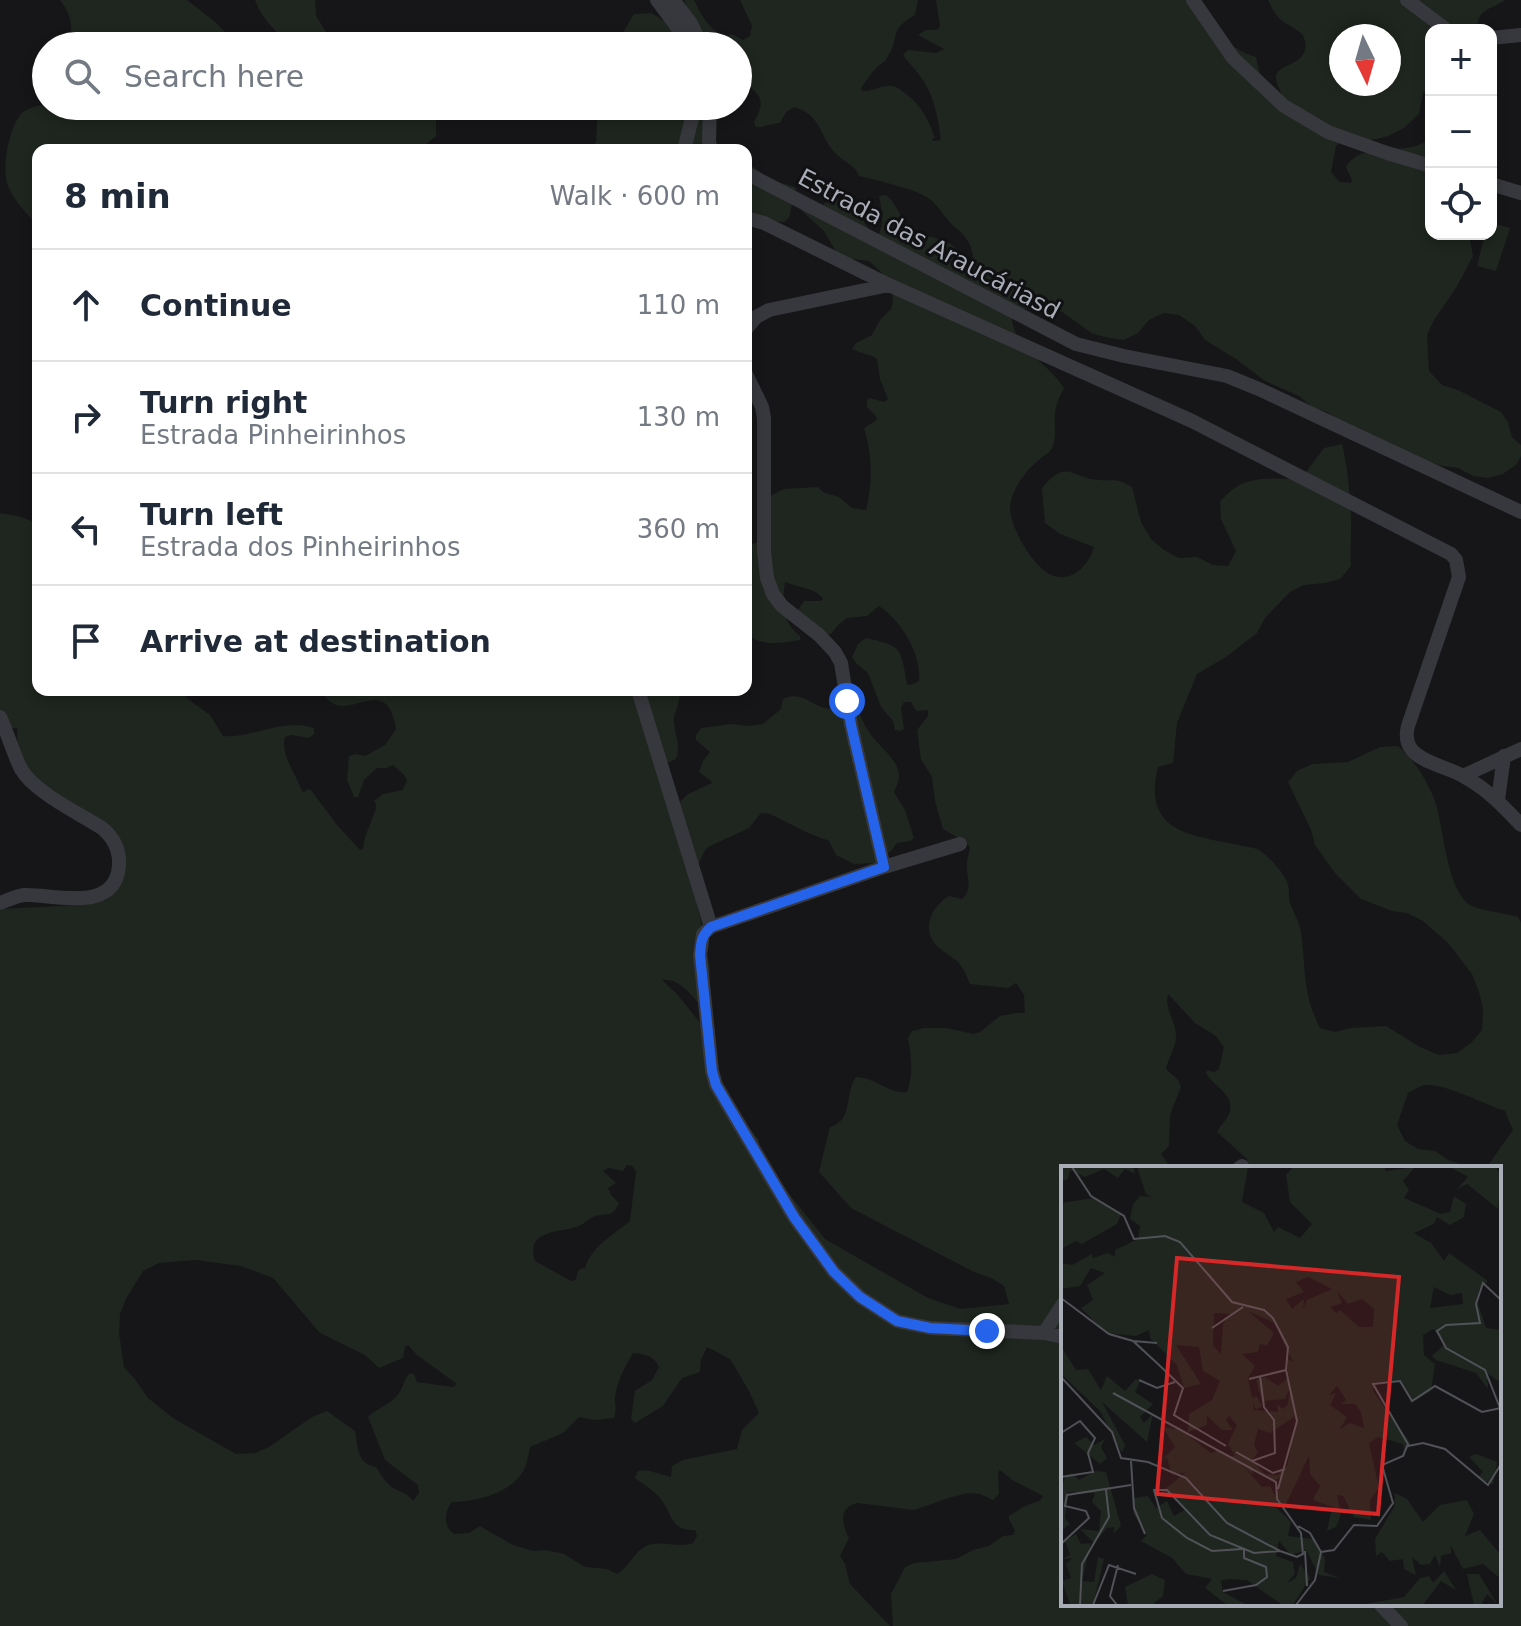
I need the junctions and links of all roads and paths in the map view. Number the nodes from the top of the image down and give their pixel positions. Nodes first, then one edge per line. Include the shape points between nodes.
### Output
1 (657, 0) edge
2 (673, 0) edge
3 (1193, 0) edge
4 (1407, 0) edge
5 (1439, 24) edge
6 (680, 32) edge
7 (695, 32) edge
8 (1521, 35) edge
9 (1497, 37) edge
10 (692, 120) edge
11 (710, 120) edge
12 (686, 144) edge
13 (710, 144) edge
14 (1425, 164) edge
15 (752, 176) edge
16 (1497, 186) edge
17 (1521, 193) edge
18 (752, 220) edge
19 (889, 285) junction
20 (752, 322) edge
21 (752, 386) edge
22 (1521, 512) edge
23 (640, 696) edge
24 (0, 717) edge
25 (1521, 749) edge
26 (1504, 756) junction
27 (1463, 776) junction
28 (1498, 800) junction
29 (1521, 825) edge
30 (960, 844) dead end
31 (884, 867) junction
32 (0, 903) edge
33 (711, 927) junction
34 (1061, 1307) edge
35 (1044, 1333) junction
36 (1061, 1337) edge
37 (1382, 1606) edge
38 (1401, 1626) edge

1 - 6 street
2 - 7 street
3 - 14 street via 1233,58 1284,106 1328,132
4 - 5 street
8 - 9 street
10 - 12 street
11 - 13 street
15 - 22 street, Estrada das Araucáriasd via 1061,338 1093,350 1227,376
16 - 17 street
18 - 19 street
19 - 20 street via 769,310
19 - 27 street via 1192,421 1451,554 1459,577 1407,742 1418,756
21 - 31 street via 764,418 767,578 782,606 819,635 841,663
23 - 33 street
24 - 32 street via 27,779 102,828 120,858 113,884 103,893 86,898 24,895
25 - 26 street
26 - 27 street
26 - 28 street
27 - 28 street
28 - 29 street
30 - 31 street
31 - 33 street
33 - 35 street via 703,934 700,955 716,1085 794,1217 834,1272 897,1321 930,1328
34 - 35 street
35 - 36 street
37 - 38 street

